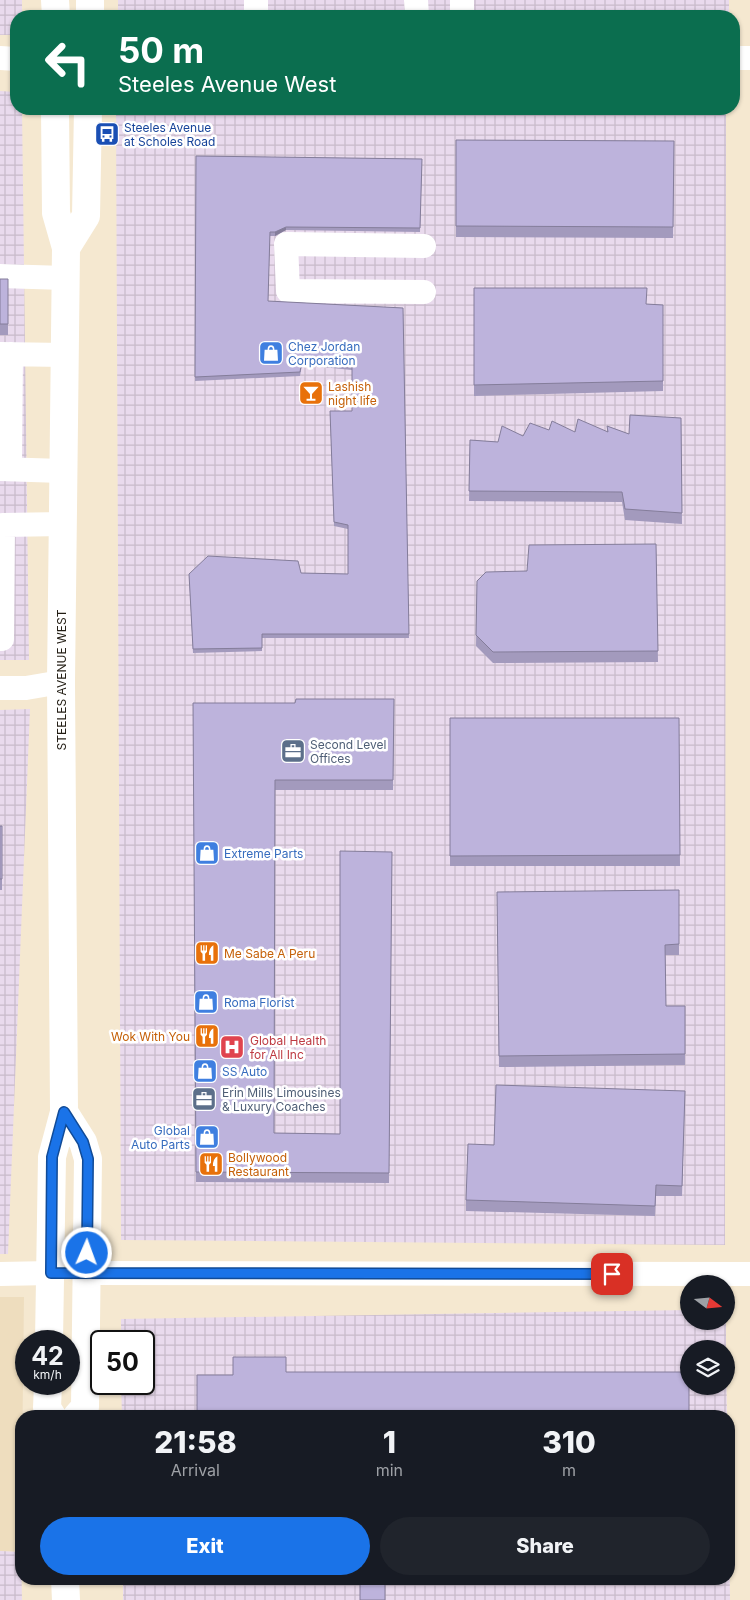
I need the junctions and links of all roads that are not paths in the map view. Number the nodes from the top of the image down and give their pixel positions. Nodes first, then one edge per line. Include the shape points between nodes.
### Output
1 (55, 115) edge
2 (88, 115) edge
3 (424, 246) dead end
4 (66, 248) junction
5 (0, 276) edge
6 (65, 278) junction
7 (424, 292) dead end
8 (5, 354) edge
9 (64, 355) junction
10 (5, 469) edge
11 (62, 471) junction
12 (63, 524) junction
13 (0, 639) edge
14 (61, 682) junction
15 (0, 688) edge
16 (64, 1112) junction
17 (51, 1273) junction
18 (86, 1273) junction
19 (0, 1274) edge
20 (750, 1274) edge
21 (49, 1330) edge
22 (48, 1395) edge
23 (48, 1410) edge
24 (82, 1410) edge
25 (65, 1585) edge
26 (66, 1600) edge

1 - 4 main road, STEELES AVENUE WEST via 56,213
2 - 4 main road via 86,216
3 - 7 street via 286,244 288,292
4 - 6 main road, STEELES AVENUE WEST
5 - 6 street
6 - 9 main road, STEELES AVENUE WEST
8 - 9 street
8 - 10 street
9 - 11 main road, STEELES AVENUE WEST
10 - 11 street
11 - 12 main road, STEELES AVENUE WEST
12 - 13 street via 3,525
12 - 14 main road, STEELES AVENUE WEST
14 - 15 street via 26,688
14 - 16 main road, STEELES AVENUE WEST
16 - 17 main road, STEELES AVENUE WEST via 52,1157
16 - 18 main road via 83,1142 88,1159
17 - 18 main road
17 - 19 street
17 - 21 main road, STEELES AVENUE WEST
18 - 20 street
18 - 24 main road via 85,1407
22 - 23 main road
25 - 26 main road

